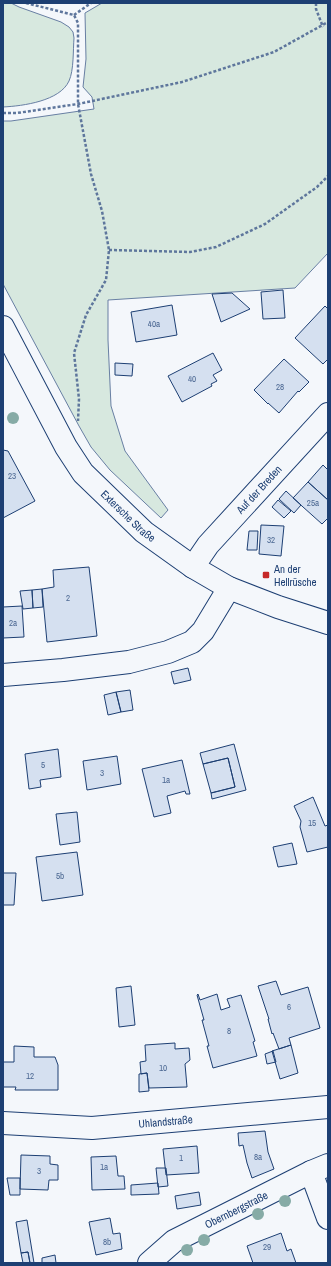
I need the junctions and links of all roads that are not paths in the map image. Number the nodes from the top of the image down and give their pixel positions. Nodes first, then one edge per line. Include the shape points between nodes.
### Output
1 (3, 326) edge
2 (328, 414) edge
3 (193, 567) junction
4 (229, 588) junction
5 (328, 623) edge
6 (3, 675) edge
7 (328, 1107) edge
8 (3, 1123) edge
9 (320, 1168) edge
10 (328, 1218) edge
11 (149, 1263) edge

1 - 3 street, Extersche Straße via 66,447 83,473 144,532
2 - 3 street, Auf der Breden via 208,545
3 - 4 street, Extersche Straße
4 - 5 street, Extersche Straße
4 - 6 street via 203,631 192,642 168,652 129,662
7 - 8 street, Uhlandstraße via 92,1128
9 - 10 street
9 - 11 street, Obernbergstraße via 174,1241

